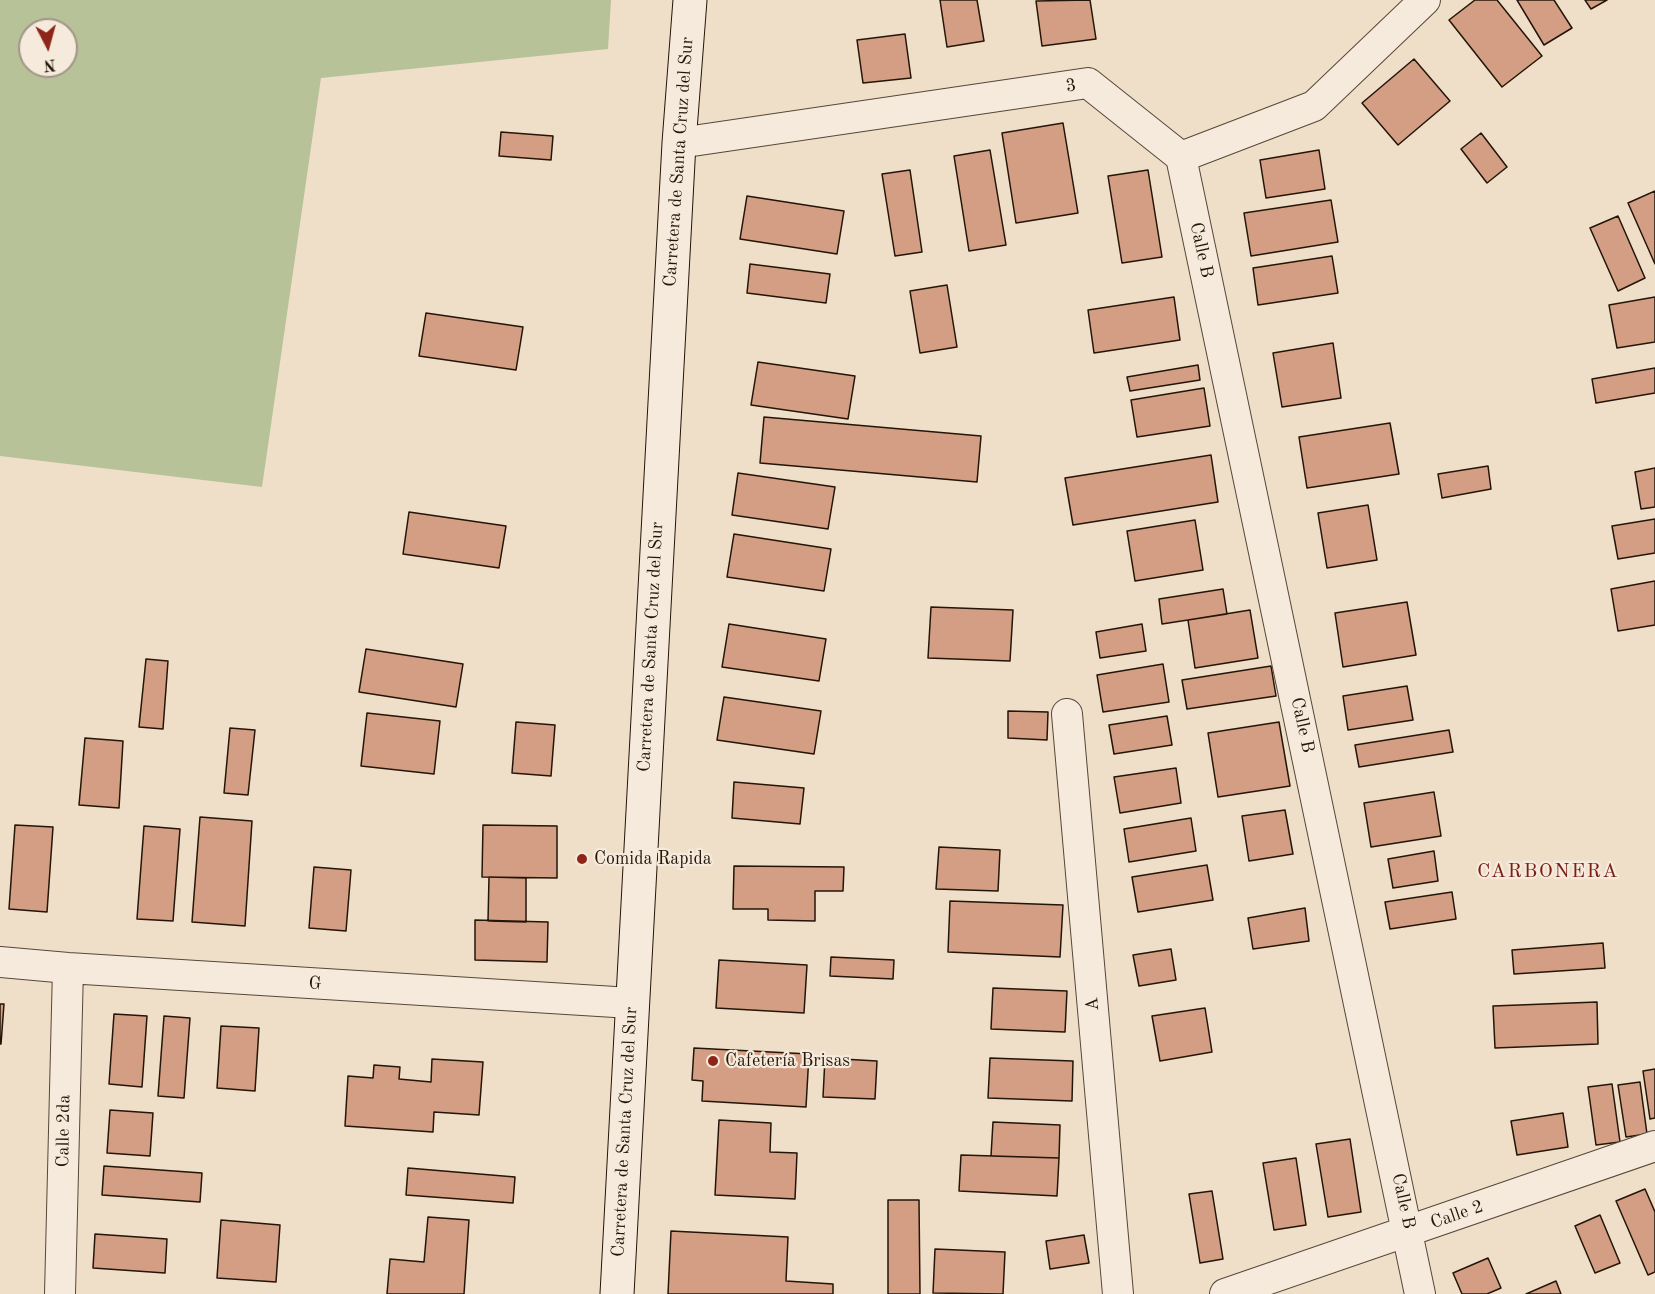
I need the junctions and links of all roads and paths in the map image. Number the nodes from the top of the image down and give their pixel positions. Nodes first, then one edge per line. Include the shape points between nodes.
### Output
1 (690, 0) edge
2 (1425, 0) edge
3 (679, 143) junction
4 (1181, 157) junction
5 (1067, 714) dead end
6 (0, 962) edge
7 (68, 968) junction
8 (631, 1003) junction
9 (1655, 1146) edge
10 (1409, 1232) junction
11 (60, 1294) edge
12 (617, 1294) edge
13 (1118, 1294) edge
14 (1225, 1294) edge
15 (1420, 1294) edge

1 - 3 main road, Carretera de Santa Cruz del Sur
2 - 4 street via 1314,106
3 - 4 street, 3 via 1088,83
3 - 8 main road, Carretera de Santa Cruz del Sur
4 - 10 street, Calle B
5 - 13 street, A
6 - 7 street, G
7 - 8 street, G
7 - 11 street, Calle 2da
8 - 12 main road, Carretera de Santa Cruz del Sur
9 - 10 street, Calle 2
10 - 14 street, Calle 2
10 - 15 street, Calle B

